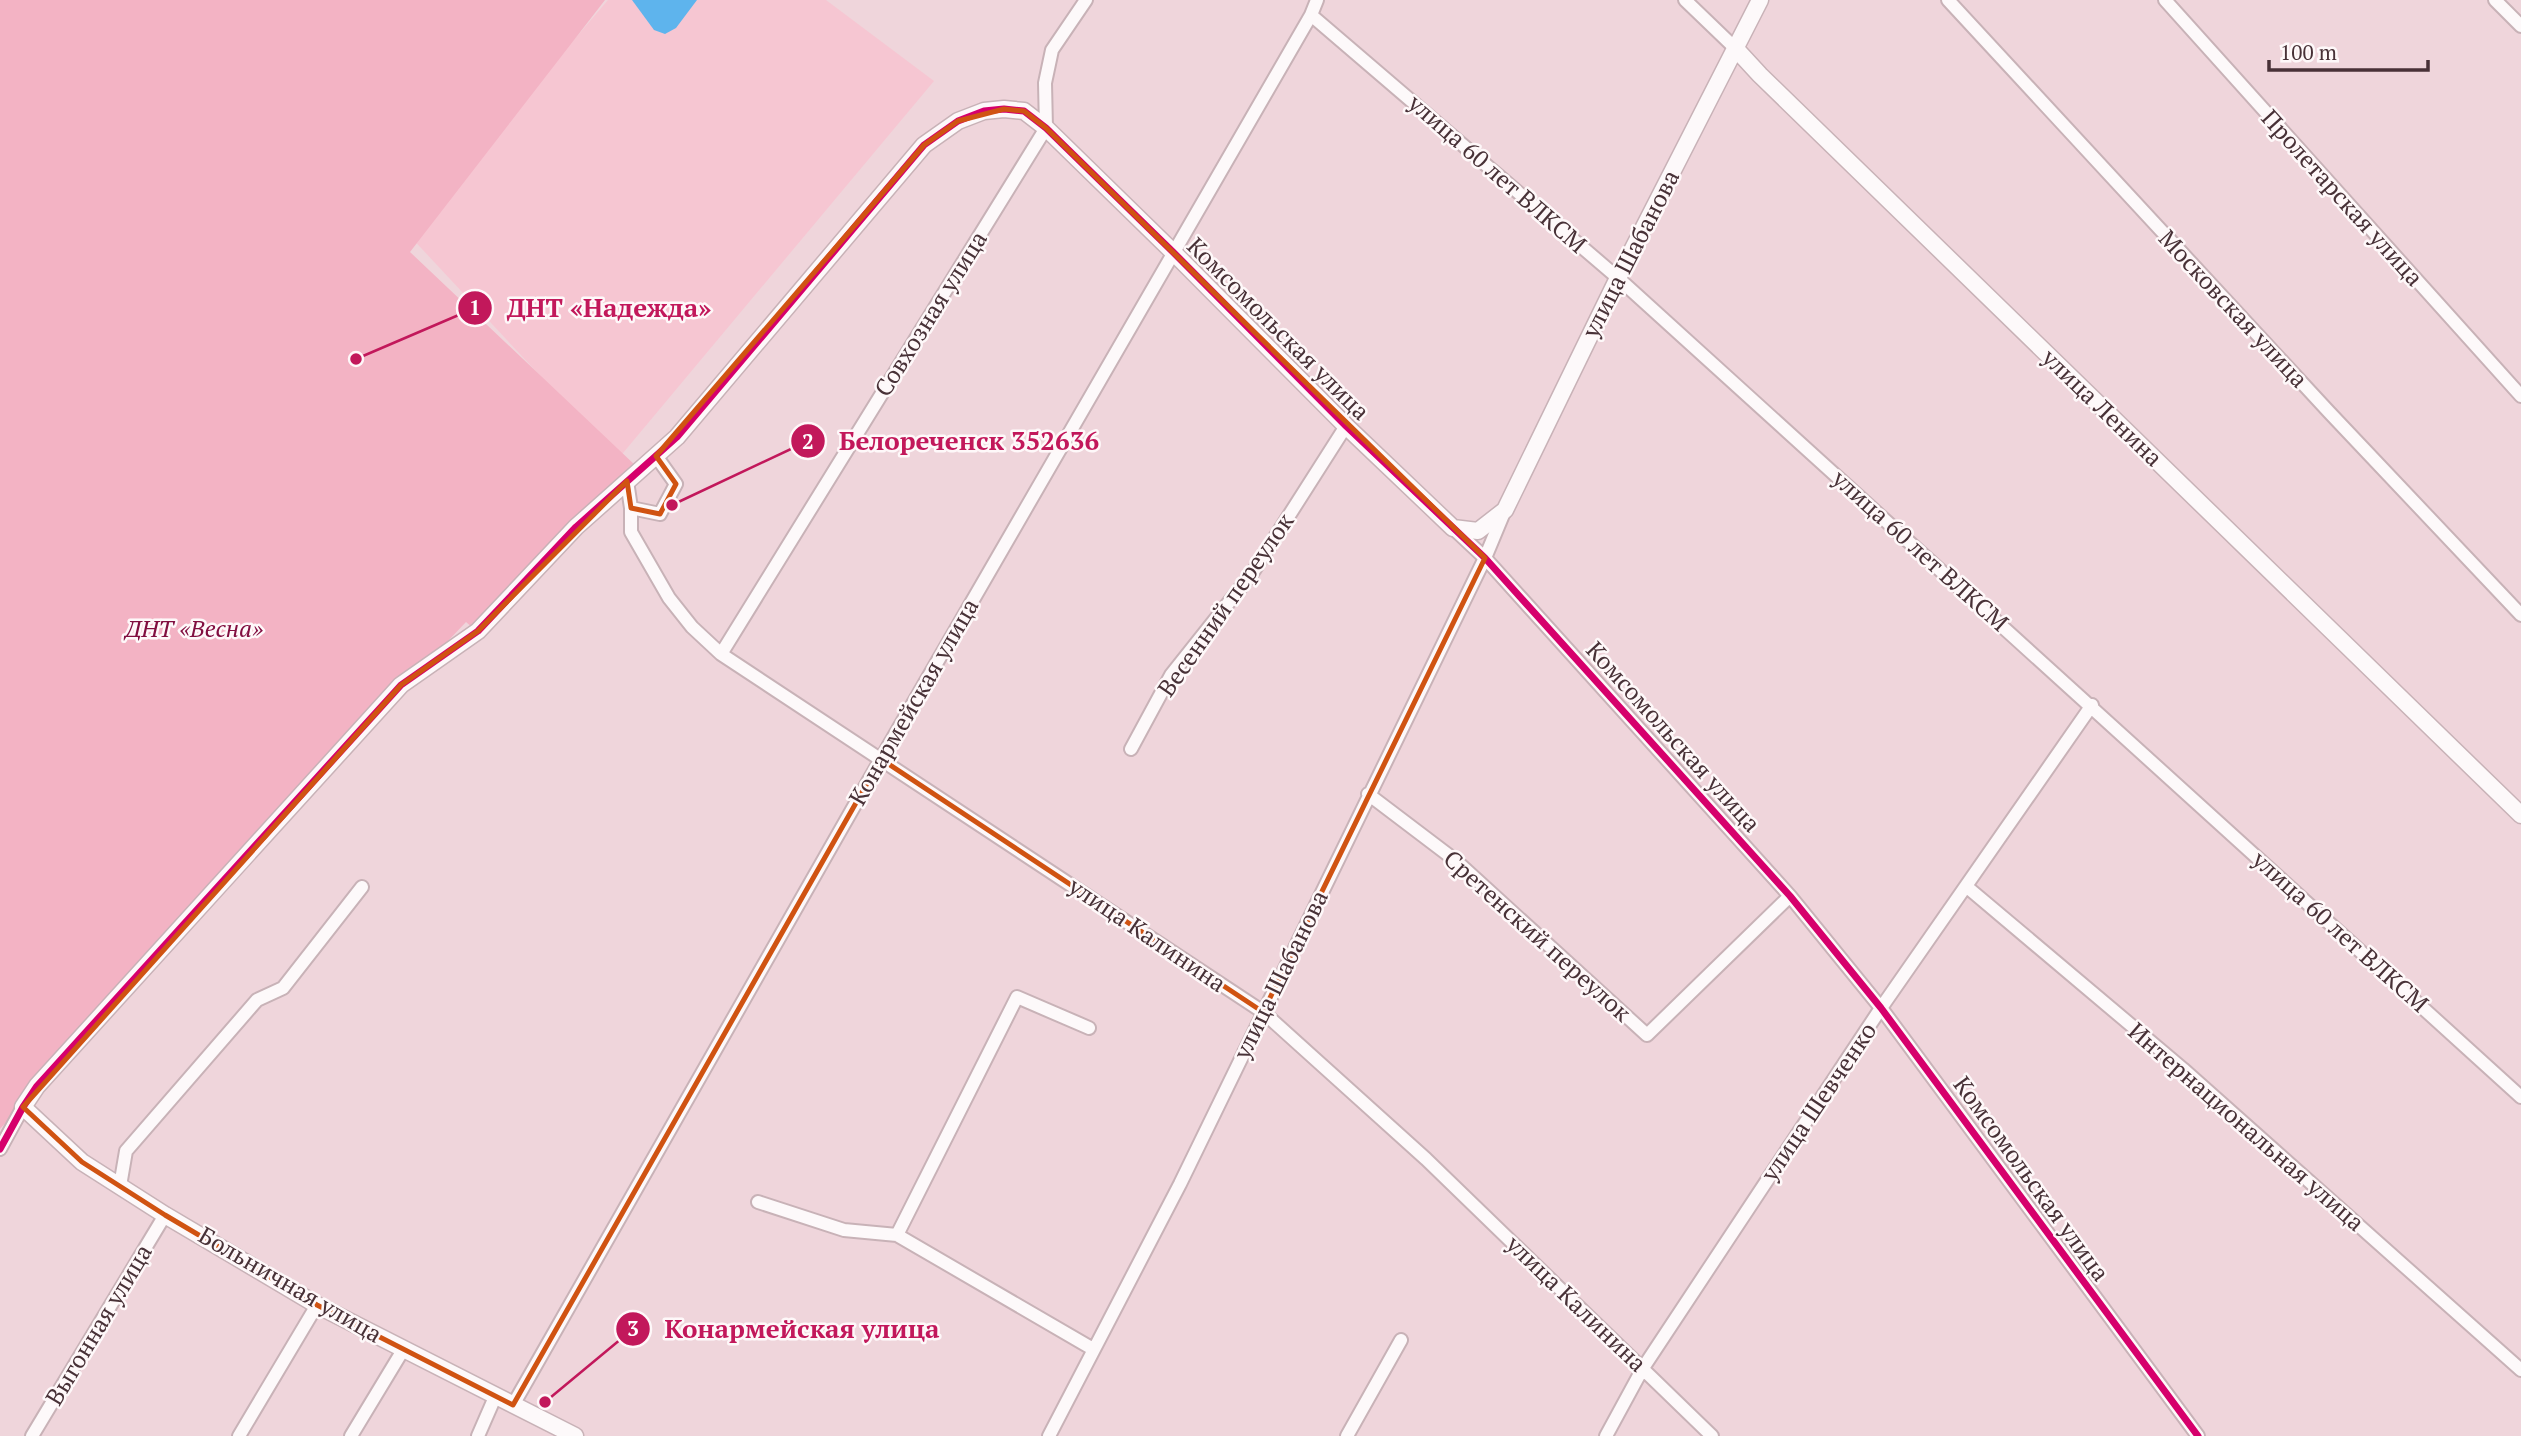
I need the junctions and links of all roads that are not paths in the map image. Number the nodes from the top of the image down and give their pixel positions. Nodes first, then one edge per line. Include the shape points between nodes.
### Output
1 (1086, 0) edge
2 (1317, 0) edge
3 (1685, 0) edge
4 (1760, 0) edge
5 (1948, 0) edge
6 (2165, 0) edge
7 (2495, 0) edge
8 (1311, 15) junction
9 (2521, 26) edge
10 (1736, 49) junction
11 (1045, 128) junction
12 (1173, 252) junction
13 (1618, 278) junction
14 (2521, 396) edge
15 (1346, 426) junction
16 (656, 456) junction
17 (627, 481) junction
18 (631, 508) junction
19 (1505, 510) junction
20 (1453, 528) junction
21 (1485, 558) junction
22 (2521, 615) edge
23 (721, 654) junction
24 (2091, 705) junction
25 (1131, 749) dead end
26 (881, 759) junction
27 (1368, 794) junction
28 (2521, 815) edge
29 (362, 887) dead end
30 (1967, 887) junction
31 (1790, 896) junction
32 (1881, 1009) junction
33 (1263, 1012) junction
34 (1089, 1028) dead end
35 (2521, 1097) edge
36 (23, 1107) junction
37 (0, 1128) edge
38 (0, 1149) edge
39 (120, 1186) junction
40 (758, 1202) dead end
41 (165, 1215) junction
42 (897, 1235) junction
43 (317, 1305) junction
44 (1401, 1340) dead end
45 (403, 1349) junction
46 (1093, 1349) junction
47 (1643, 1368) junction
48 (2521, 1370) edge
49 (495, 1397) junction
50 (513, 1405) junction
51 (32, 1436) edge
52 (239, 1436) edge
53 (351, 1436) edge
54 (478, 1436) edge
55 (575, 1436) edge
56 (1049, 1436) edge
57 (1348, 1436) edge
58 (1606, 1436) edge
59 (1712, 1436) edge
60 (2198, 1436) edge

1 - 11 street via 1052,50 1045,83
2 - 8 street, Конармейская улица
3 - 10 street, улица Ленина
4 - 10 street, улица Шабанова
5 - 22 street, Московская улица
6 - 14 street, Пролетарская улица
7 - 9 street
8 - 12 street, Конармейская улица
8 - 13 street, улица 60 лет ВЛКСМ
10 - 13 street, улица Шабанова
10 - 28 street, улица Ленина
11 - 12 street, Комсомольская улица
11 - 16 street, Комсомольская улица via 1024,111 984,111 958,121 924,145 677,437
11 - 23 street, Совхозная улица
12 - 15 street, Комсомольская улица
12 - 26 street, Конармейская улица
13 - 19 street, улица Шабанова
13 - 24 street, улица 60 лет ВЛКСМ
15 - 20 street, Комсомольская улица
15 - 25 street, Весенний переулок via 1253,572 1171,675
16 - 17 street, Комсомольская улица
16 - 18 street via 676,484 660,514
17 - 18 street, улица Калинина
17 - 36 street, Комсомольская улица via 576,527 478,631 401,685 37,1086
18 - 23 street, улица Калинина via 631,532 668,598
19 - 20 street, улица Шабанова via 1478,531
19 - 21 street, улица Шабанова
20 - 21 street, Комсомольская улица
21 - 27 street, улица Шабанова
21 - 31 street, Комсомольская улица
23 - 26 street, улица Калинина
24 - 30 street, улица Шевченко
24 - 35 street, улица 60 лет ВЛКСМ
26 - 33 street, улица Калинина
26 - 50 street, Конармейская улица
27 - 31 street, Сретенский переулок via 1455,860 1647,1035
27 - 33 street, улица Шабанова
29 - 39 street via 283,988 257,1000 126,1151
30 - 32 street, улица Шевченко
30 - 48 street, Интернациональная улица via 2183,1069
31 - 32 street, Комсомольская улица
32 - 47 street, улица Шевченко
32 - 60 street, Комсомольская улица
33 - 46 street, улица Шабанова
33 - 47 street, улица Калинина via 1426,1159
34 - 42 street via 1017,997
36 - 37 street
36 - 38 street
36 - 39 street, Больничная улица via 82,1162
39 - 41 street, Больничная улица
40 - 42 street via 844,1230
41 - 43 street, Больничная улица
41 - 51 street, Выгонная улица
42 - 46 street
43 - 45 street, Больничная улица
43 - 52 street
44 - 57 street
45 - 49 street, Больничная улица
45 - 53 street
46 - 56 street, улица Шабанова
47 - 58 street, улица Шевченко
47 - 59 street, улица Калинина
49 - 50 street, Больничная улица
49 - 54 street
50 - 55 street, Больничная улица

